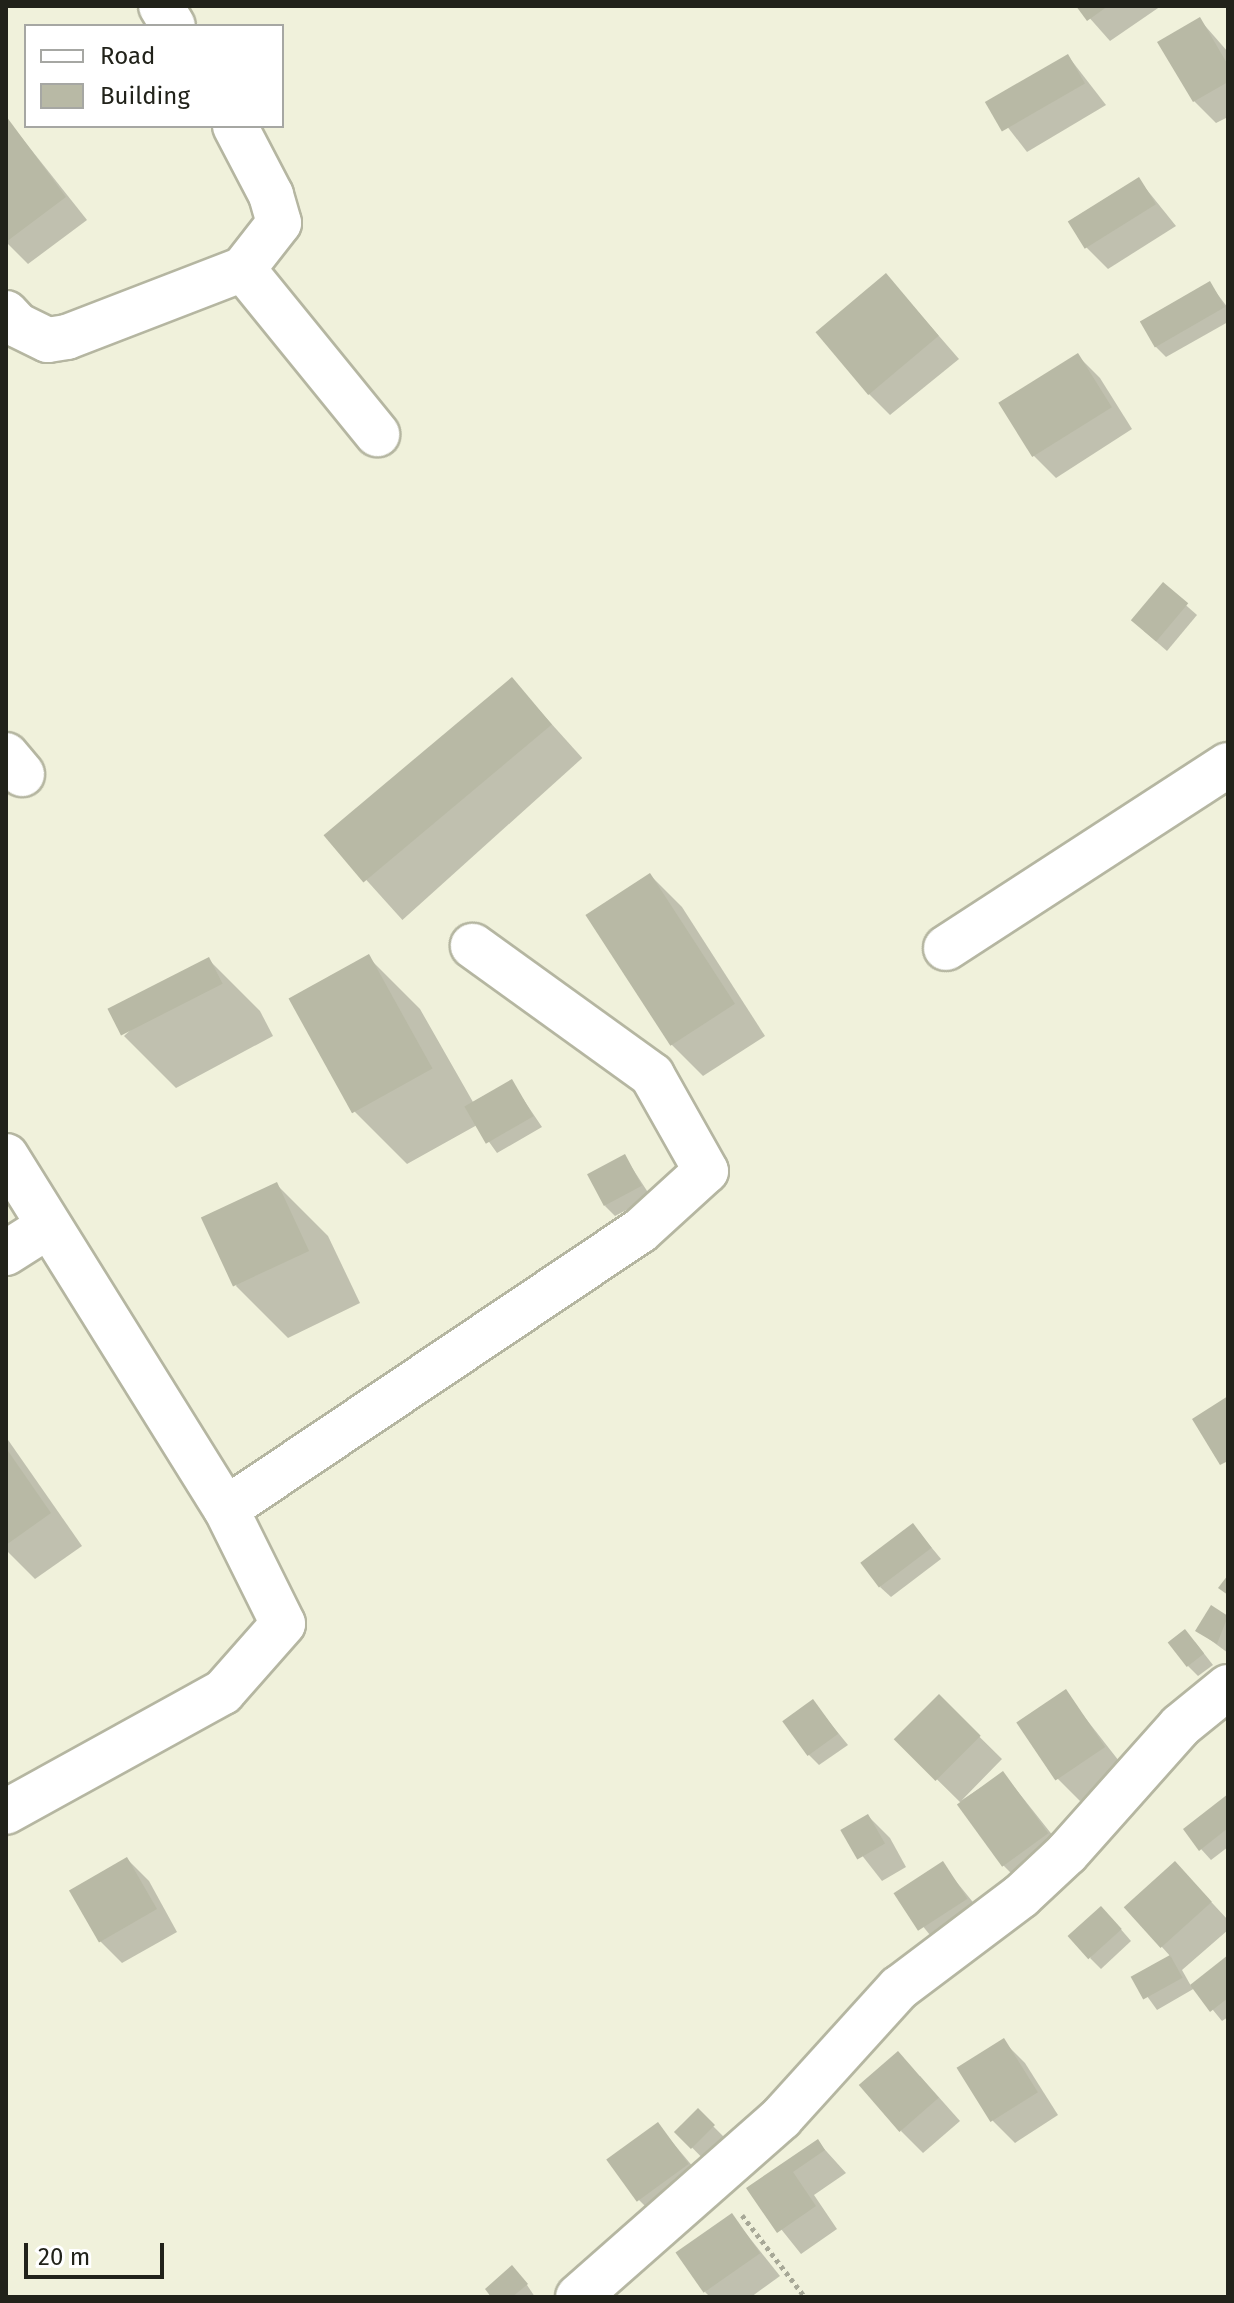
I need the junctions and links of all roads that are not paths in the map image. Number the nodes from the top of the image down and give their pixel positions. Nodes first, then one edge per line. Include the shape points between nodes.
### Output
1 (161, 6) edge
2 (172, 24) edge
3 (236, 128) edge
4 (243, 269) junction
5 (6, 313) edge
6 (377, 434) dead end
7 (1228, 765) edge
8 (473, 946) dead end
9 (946, 948) dead end
10 (6, 1156) edge
11 (47, 1227) junction
12 (6, 1253) edge
13 (226, 1509) junction
14 (1228, 1687) edge
15 (6, 1812) edge
16 (578, 2297) edge

1 - 2 street
3 - 4 street via 271,195 279,223
4 - 5 street via 67,337 48,340 17,325
4 - 6 street
7 - 9 street
8 - 13 street via 652,1075 706,1171 640,1231
10 - 11 street
11 - 12 street
11 - 13 street
13 - 15 street via 283,1624 223,1692
14 - 16 street via 1180,1726 1067,1853 1021,1896 899,1988 781,2118

